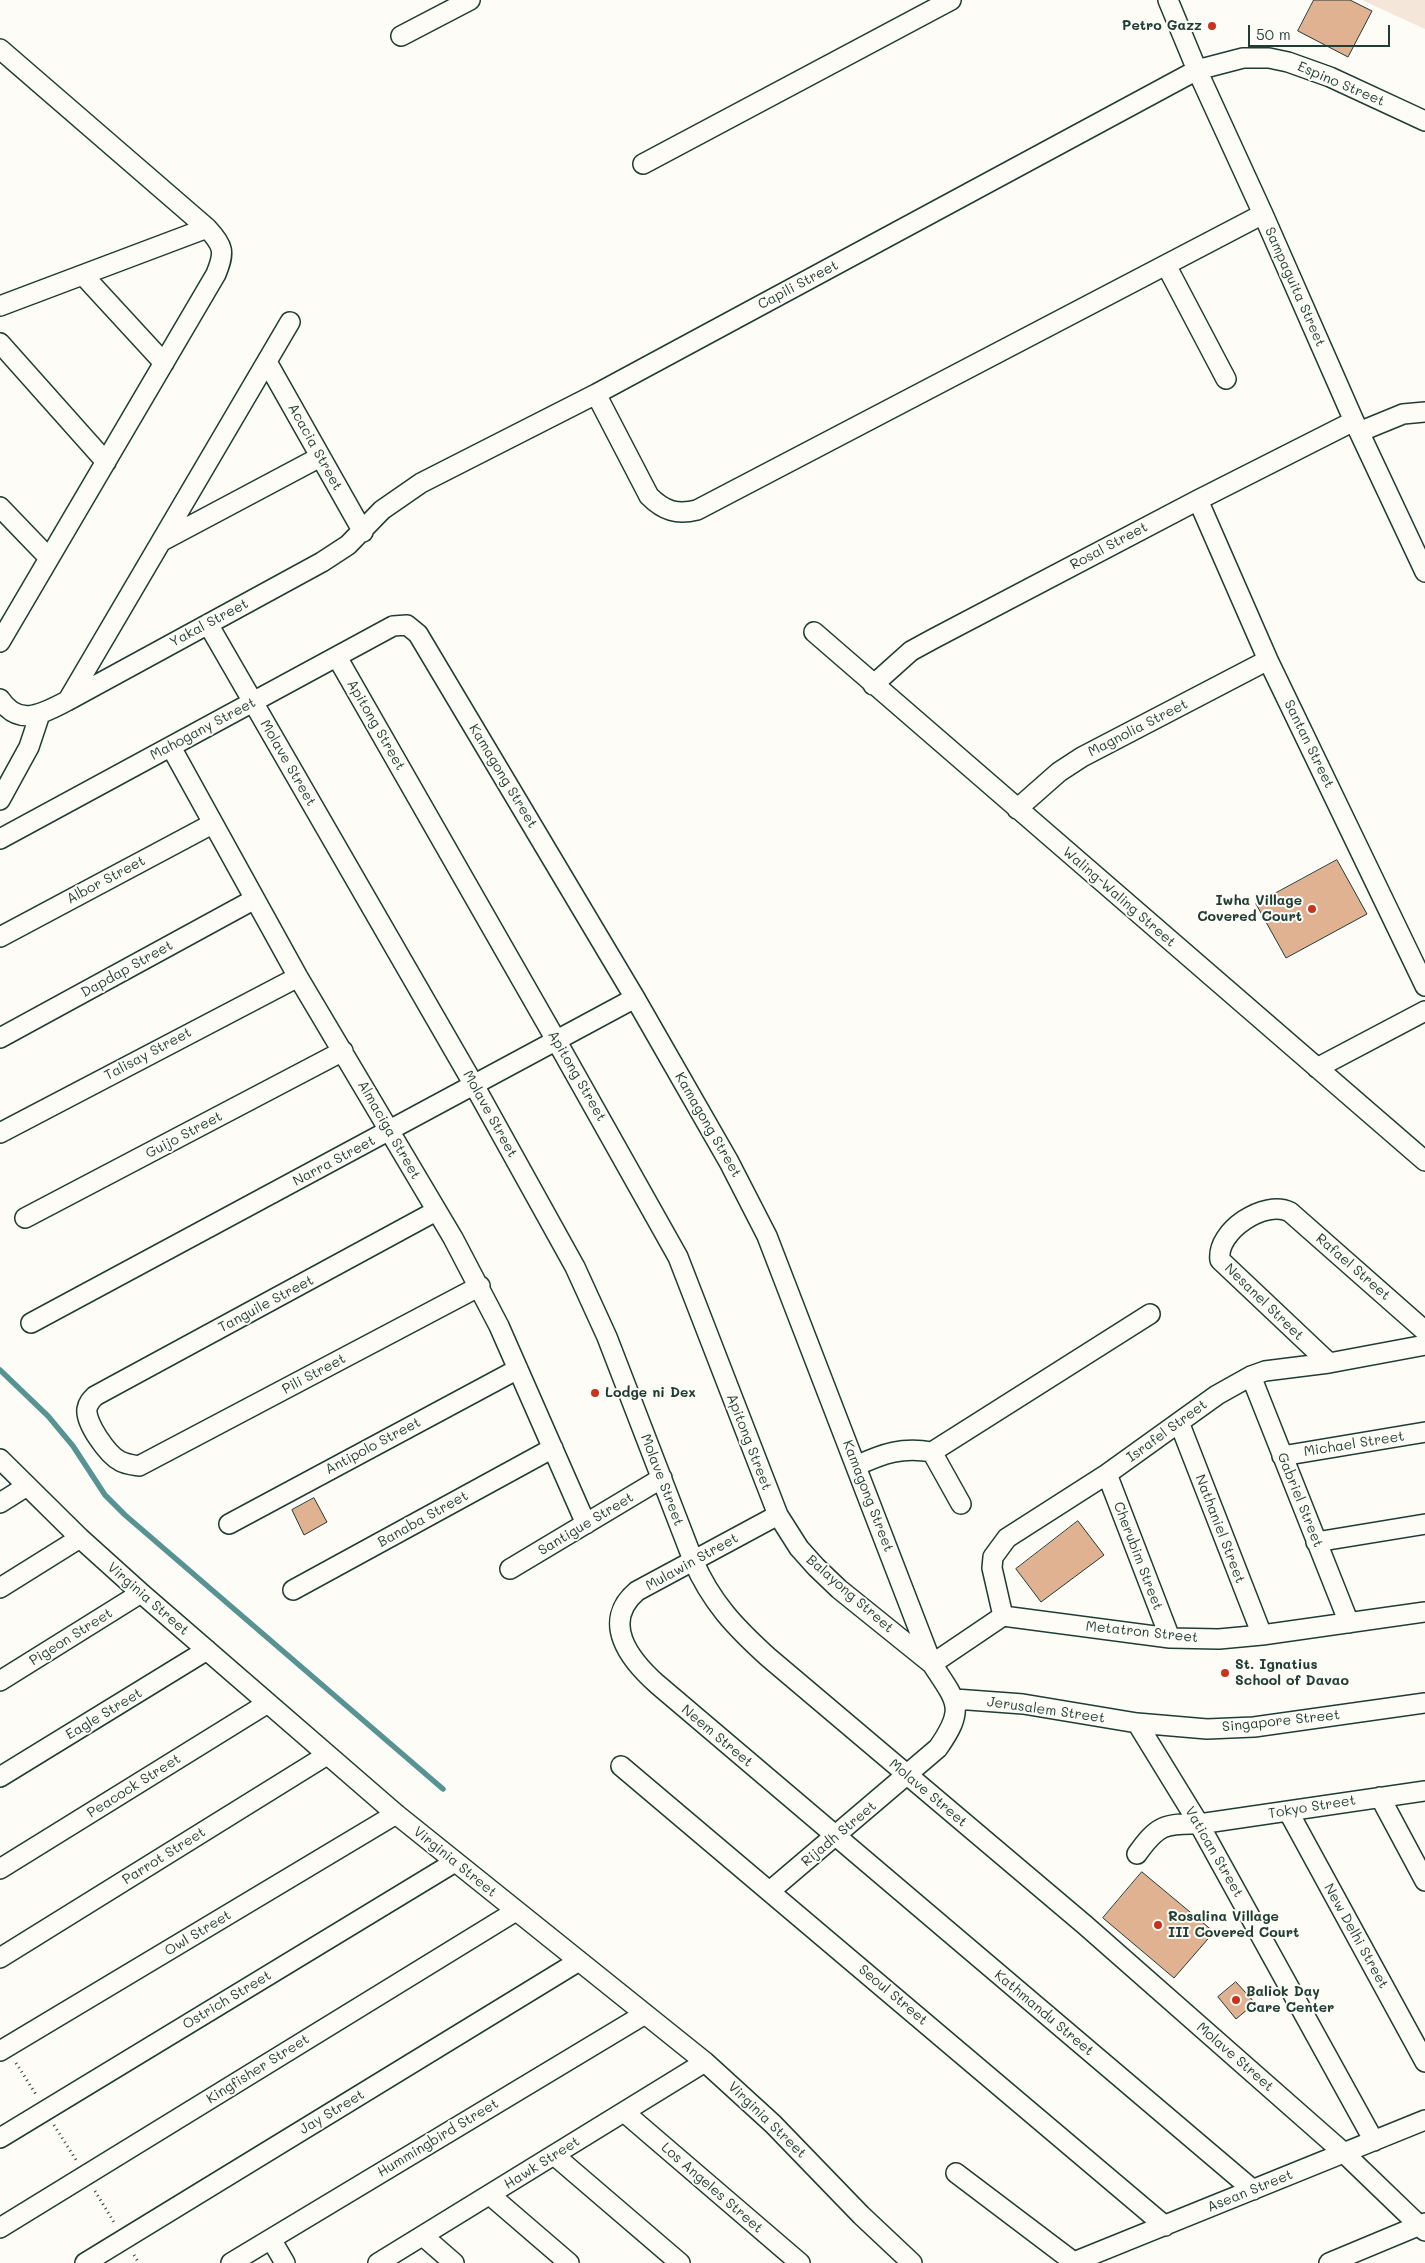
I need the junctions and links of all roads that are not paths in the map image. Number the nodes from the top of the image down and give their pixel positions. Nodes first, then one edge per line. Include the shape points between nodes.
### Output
1 (470, 0) edge
2 (951, 0) edge
3 (1168, 0) edge
4 (401, 36) dead end
5 (0, 49) edge
6 (1196, 70) junction
7 (1425, 121) edge
8 (643, 164) dead end
9 (1264, 214) junction
10 (207, 228) junction
11 (1166, 265) junction
12 (83, 275) junction
13 (0, 306) edge
14 (290, 322) dead end
15 (0, 343) edge
16 (267, 362) junction
17 (164, 363) junction
18 (1226, 379) dead end
19 (596, 394) junction
20 (1425, 412) edge
21 (1356, 427) junction
22 (320, 457) junction
23 (106, 462) junction
24 (399, 497) joint
25 (1198, 500) junction
26 (0, 507) edge
27 (362, 532) junction
28 (161, 541) junction
29 (49, 558) junction
30 (1425, 572) edge
31 (208, 624) junction
32 (407, 625) joint
33 (814, 632) dead end
34 (0, 642) edge
35 (337, 657) junction
36 (1268, 660) junction
37 (873, 684) junction
38 (67, 701) junction
39 (253, 702) junction
40 (2, 705) edge
41 (40, 714) junction
42 (171, 746) junction
43 (0, 800) edge
44 (1017, 809) junction
45 (212, 824) junction
46 (0, 839) edge
47 (254, 900) junction
48 (0, 937) edge
49 (298, 977) junction
50 (1425, 986) edge
51 (635, 998) junction
52 (1425, 1011) edge
53 (0, 1038) edge
54 (556, 1040) junction
55 (342, 1052) junction
56 (1318, 1068) junction
57 (474, 1085) junction
58 (390, 1132) junction
59 (0, 1134) edge
60 (1425, 1161) edge
61 (1280, 1207) joint
62 (436, 1212) junction
63 (25, 1218) dead end
64 (480, 1286) junction
65 (1150, 1314) dead end
66 (31, 1323) dead end
67 (1425, 1330) edge
68 (1425, 1345) edge
69 (1329, 1364) junction
70 (518, 1369) junction
71 (1251, 1376) junction
72 (1178, 1422) junction
73 (1425, 1432) edge
74 (553, 1448) junction
75 (932, 1452) junction
76 (1282, 1456) junction
77 (0, 1459) edge
78 (148, 1462) joint
79 (856, 1466) junction
80 (1107, 1474) junction
81 (662, 1478) junction
82 (27, 1486) junction
83 (0, 1503) edge
84 (961, 1504) dead end
85 (778, 1515) junction
86 (229, 1524) dead end
87 (586, 1524) junction
88 (1425, 1524) edge
89 (80, 1538) junction
90 (1316, 1542) junction
91 (693, 1560) junction
92 (510, 1569) dead end
93 (0, 1588) edge
94 (292, 1590) dead end
95 (141, 1593) junction
96 (1425, 1612) edge
97 (1002, 1616) junction
98 (620, 1622) joint
99 (1349, 1623) junction
100 (1262, 1635) junction
101 (1170, 1638) junction
102 (207, 1650) junction
103 (932, 1664) junction
104 (0, 1681) edge
105 (955, 1699) junction
106 (268, 1703) junction
107 (1425, 1703) edge
108 (1137, 1723) junction
109 (327, 1755) junction
110 (621, 1766) dead end
111 (908, 1776) junction
112 (0, 1777) edge
113 (1425, 1791) edge
114 (1380, 1797) junction
115 (1288, 1811) junction
116 (396, 1814) junction
117 (1199, 1824) junction
118 (836, 1836) junction
119 (1137, 1854) dead end
120 (455, 1862) junction
121 (0, 1869) edge
122 (1425, 1881) edge
123 (770, 1892) junction
124 (516, 1911) junction
125 (0, 1958) edge
126 (579, 1961) junction
127 (645, 2014) junction
128 (3, 2049) edge
129 (705, 2062) junction
130 (1425, 2062) edge
131 (624, 2112) junction
132 (1425, 2120) edge
133 (0, 2138) edge
134 (1374, 2141) junction
135 (1344, 2153) junction
136 (554, 2155) junction
137 (956, 2173) dead end
138 (1253, 2190) junction
139 (490, 2195) junction
140 (1165, 2226) junction
141 (1423, 2227) edge
142 (0, 2228) edge
143 (423, 2236) junction
144 (271, 2239) junction
145 (85, 2263) edge
146 (231, 2263) edge
147 (285, 2263) edge
148 (378, 2263) edge
149 (454, 2263) edge
150 (569, 2263) edge
151 (680, 2263) edge
152 (800, 2263) edge
153 (912, 2263) edge
154 (1075, 2263) edge
155 (1329, 2263) edge

1 - 4 street
2 - 8 street
3 - 6 street, Sampaguita Street
5 - 10 street
6 - 7 street, Espino Street via 1243,58 1288,62 1309,68
6 - 9 street, Sampaguita Street
6 - 19 street, Capili Street
9 - 11 street
9 - 21 street, Sampaguita Street
10 - 12 street
10 - 17 street via 219,240 223,251 221,262
11 - 18 street
11 - 19 street via 697,510 682,513 669,510 649,496
12 - 13 street
12 - 17 street
14 - 16 street
15 - 23 street
16 - 22 street, Acacia Street
16 - 28 street
17 - 23 street
19 - 24 street, Capili Street via 420,483
20 - 21 street, Rosal Street via 1403,414
21 - 25 street, Rosal Street
21 - 30 street, Sampaguita Street
22 - 27 street, Acacia Street
22 - 28 street
23 - 29 street
24 - 27 street, Yakal Street
25 - 36 street, Santan Street
25 - 37 street, Rosal Street via 911,651
26 - 29 street
27 - 31 street, Yakal Street via 322,562
28 - 38 street
29 - 34 street
31 - 38 street, Yakal Street
31 - 39 street, Molave Street
32 - 35 street, Mahogany Street via 393,626
32 - 51 street, Kamagong Street via 418,634
33 - 37 street, Waling-Waling Street
35 - 39 street, Mahogany Street
35 - 54 street, Apitong Street
36 - 44 street, Magnolia Street via 1082,757
36 - 50 street, Santan Street
37 - 44 street, Waling-Waling Street
38 - 41 street, Yakal Street
39 - 42 street, Mahogany Street
39 - 57 street, Molave Street
40 - 41 street via 22,715
41 - 43 street via 29,747
42 - 45 street, Almaciga Street
42 - 46 street, Mahogany Street
44 - 56 street, Waling-Waling Street
45 - 47 street, Almaciga Street
45 - 48 street, Albor Street
47 - 49 street, Almaciga Street
47 - 53 street, Dapdap Street
49 - 55 street, Almaciga Street
49 - 59 street, Talisay Street
51 - 54 street, Narra Street
51 - 79 street, Kamagong Street via 750,1200
52 - 56 street
54 - 57 street, Narra Street
54 - 85 street, Apitong Street via 678,1257
55 - 58 street, Almaciga Street
55 - 63 street, Guijo Street
56 - 60 street, Waling-Waling Street
57 - 58 street, Narra Street
57 - 81 street, Molave Street via 592,1302
58 - 62 street, Almaciga Street
58 - 66 street, Narra Street
61 - 67 street, Rafael Street via 1290,1212
61 - 69 street, Nesanel Street via 1262,1211 1230,1232 1221,1245 1220,1260
62 - 64 street, Almaciga Street
62 - 78 street, Tanguile Street via 90,1401 88,1419 112,1455 128,1464 139,1466
64 - 70 street, Almaciga Street
64 - 78 street, Pili Street
65 - 75 street
68 - 69 street, Israfel Street
69 - 71 street, Israfel Street via 1286,1367
70 - 74 street, Almaciga Street
70 - 86 street, Antipolo Street
71 - 72 street, Israfel Street
71 - 76 street, Gabriel Street
72 - 80 street, Israfel Street
72 - 100 street, Nathaniel Street
73 - 76 street, Michael Street
74 - 87 street, Almaciga Street
74 - 94 street, Banaba Street
75 - 79 street via 904,1449
75 - 84 street
76 - 90 street, Gabriel Street
77 - 82 street, Virginia Street
79 - 103 street, Kamagong Street
80 - 97 street, Israfel Street via 1000,1545 993,1557 992,1568
80 - 101 street, Cherubim Street
81 - 87 street, Santigue Street
81 - 91 street, Molave Street
82 - 83 street
82 - 89 street, Virginia Street
85 - 91 street, Mulawin Street
85 - 103 street, Balayong Street via 816,1568
87 - 92 street, Santigue Street
88 - 90 street
89 - 93 street
89 - 95 street, Virginia Street
90 - 99 street, Gabriel Street
91 - 98 street, Mulawin Street via 630,1598
91 - 111 street, Molave Street via 704,1586 748,1638
95 - 102 street, Virginia Street
95 - 104 street, Pigeon Street
96 - 99 street, Metatron Street
97 - 101 street, Metatron Street
97 - 103 street
98 - 118 street, Neem Street via 627,1652 640,1670
99 - 100 street, Metatron Street
100 - 101 street, Metatron Street
102 - 106 street, Virginia Street
102 - 112 street, Eagle Street
103 - 105 street
105 - 108 street, Jerusalem Street via 1023,1704
105 - 111 street, Rijadh Street via 956,1716 948,1735
106 - 109 street, Virginia Street
106 - 121 street, Peacock Street
107 - 108 street, Singapore Street via 1254,1727 1207,1729
108 - 117 street, Vatican Street
109 - 116 street, Virginia Street
109 - 125 street, Parrot Street
110 - 123 street, Seoul Street
111 - 118 street, Rijadh Street
111 - 135 street, Molave Street via 1085,1925
113 - 114 street, Tokyo Street
114 - 115 street, Tokyo Street
114 - 122 street
115 - 117 street, Tokyo Street
115 - 130 street, New Delhi Street
116 - 120 street, Virginia Street
116 - 128 street, Owl Street
117 - 119 street, Tokyo Street via 1166,1826 1152,1834
117 - 134 street, Vatican Street
118 - 123 street, Rijadh Street
118 - 138 street, Kathmandu Street
120 - 124 street, Virginia Street
120 - 133 street, Ostrich Street
123 - 140 street, Seoul Street
124 - 126 street, Virginia Street
124 - 142 street, Kingfisher Street
126 - 127 street, Virginia Street
126 - 145 street, Jay Street
127 - 129 street, Virginia Street
127 - 144 street, Hummingbird Street
129 - 131 street, Hawk Street
129 - 153 street, Virginia Street via 773,2124
131 - 136 street, Hawk Street
131 - 152 street, Los Angeles Street
132 - 134 street, Asean Street
134 - 135 street, Asean Street
135 - 138 street, Asean Street
135 - 141 street, Molave Street
136 - 139 street, Hawk Street
136 - 151 street
137 - 154 street
138 - 140 street, Asean Street
139 - 143 street, Hawk Street
139 - 150 street
140 - 154 street, Asean Street
141 - 155 street
143 - 148 street, Hawk Street
143 - 149 street
144 - 146 street, Hummingbird Street
144 - 147 street

